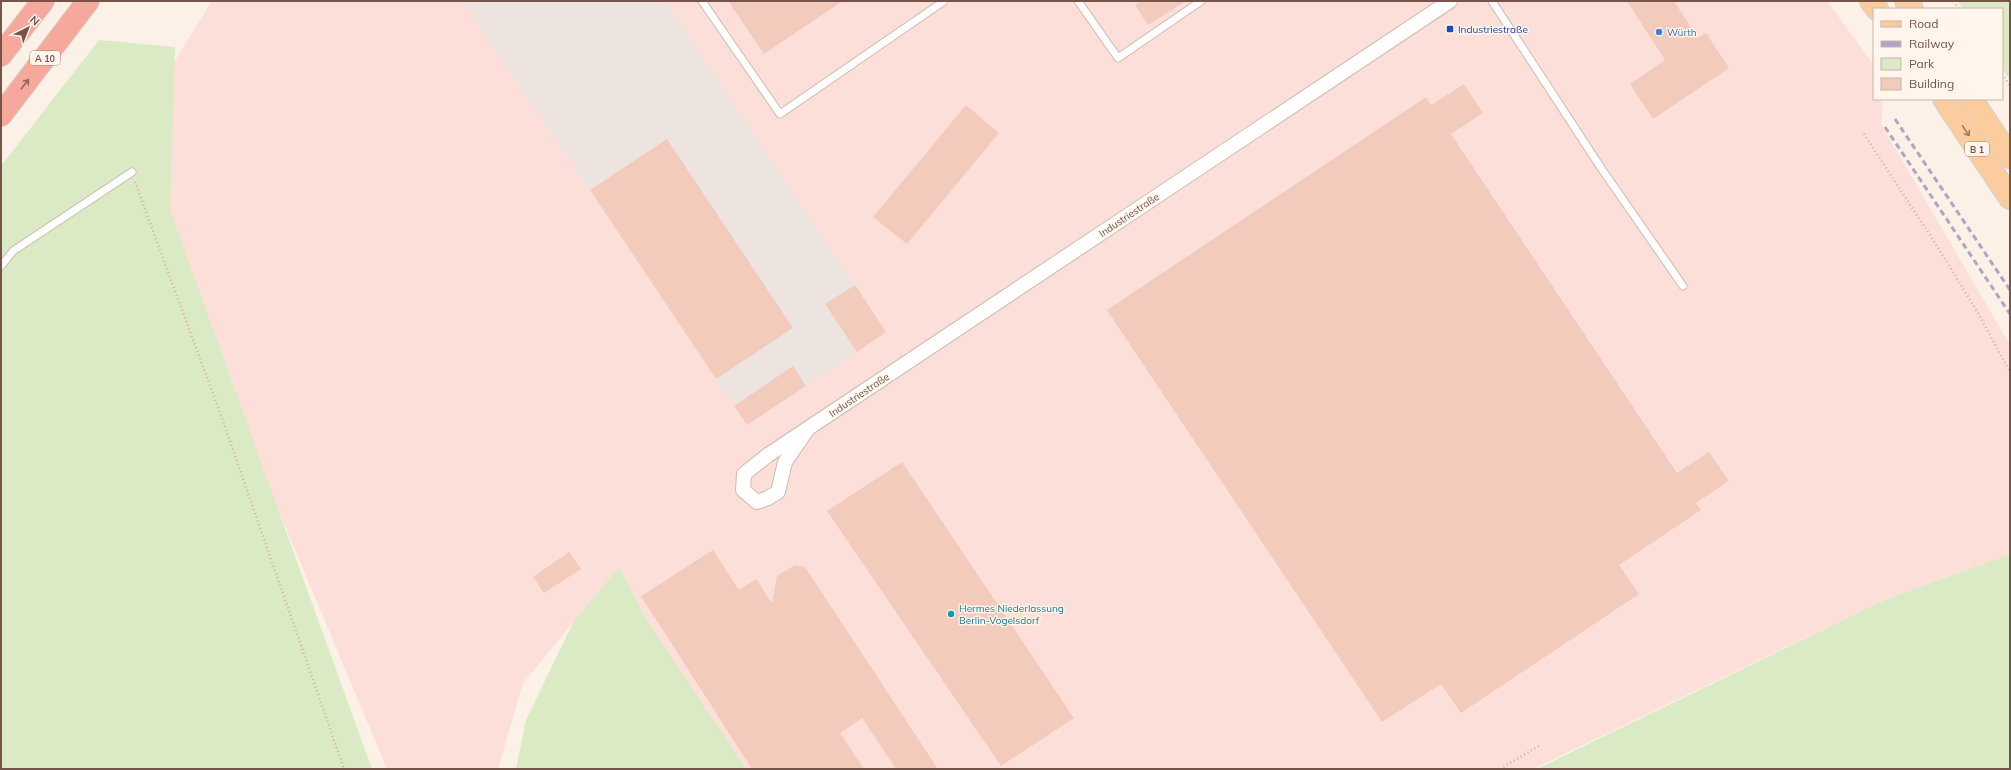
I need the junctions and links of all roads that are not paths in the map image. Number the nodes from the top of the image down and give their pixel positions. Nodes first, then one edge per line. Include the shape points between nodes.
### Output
1 (43, 1) edge
2 (88, 1) edge
3 (702, 1) edge
4 (944, 1) edge
5 (1078, 1) edge
6 (1201, 1) edge
7 (1450, 1) edge
8 (1492, 1) edge
9 (1, 55) edge
10 (1945, 100) edge
11 (1972, 100) edge
12 (1, 115) edge
13 (2010, 157) edge
14 (132, 172) road end
15 (2010, 198) edge
16 (1, 266) edge
17 (1683, 286) dead end
18 (807, 430) junction

1 - 9 highway
12 -> 2 highway, A 10
3 - 4 lane via 780,114
5 - 6 lane via 1118,58
7 - 18 street, Industriestraße
8 - 17 lane
10 -> 15 main road, B 1
11 - 13 main road, B 1
14 - 16 lane via 13,251
18 - 18 street, Industriestraße via 744,474 743,490 757,502 778,492 785,462

